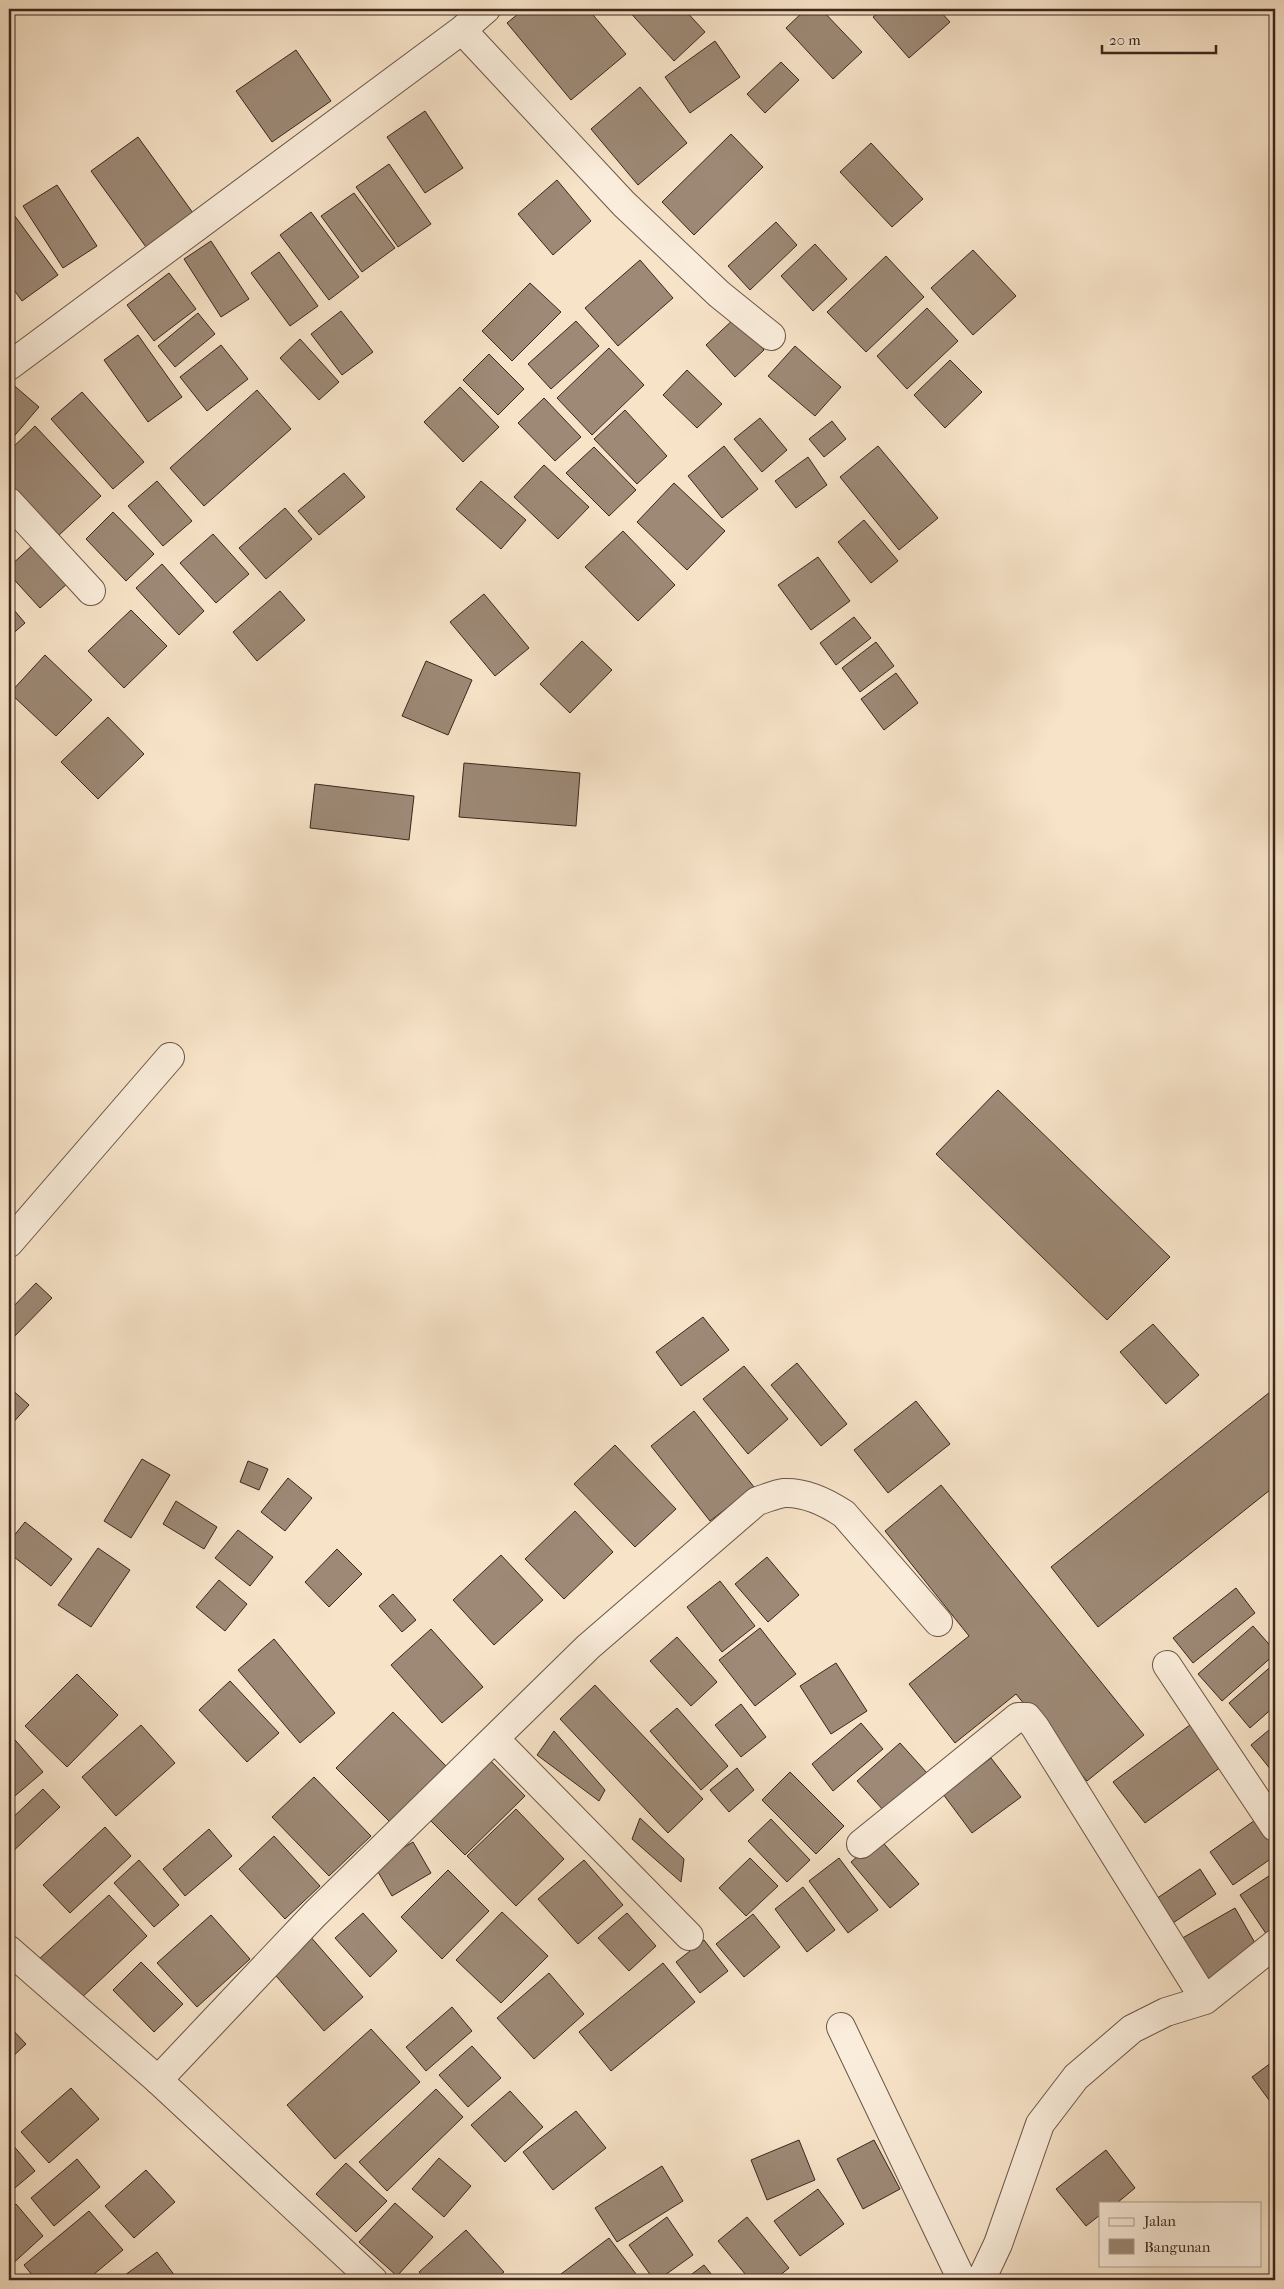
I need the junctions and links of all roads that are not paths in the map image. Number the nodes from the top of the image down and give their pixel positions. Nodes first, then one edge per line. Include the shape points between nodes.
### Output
1 (486, 9) edge
2 (462, 30) junction
3 (771, 336) dead end
4 (9, 366) edge
5 (9, 502) edge
6 (91, 591) dead end
7 (170, 1057) dead end
8 (9, 1243) edge
9 (938, 1622) dead end
10 (1168, 1664) dead end
11 (495, 1739) junction
12 (1275, 1827) edge
13 (861, 1844) dead end
14 (689, 1936) dead end
15 (1275, 1944) edge
16 (9, 1950) edge
17 (1205, 2000) junction
18 (841, 2027) dead end
19 (158, 2080) junction
20 (373, 2280) edge
21 (962, 2280) edge
22 (981, 2280) edge

1 - 2 street
2 - 3 street via 624,204 719,294
2 - 4 street
5 - 6 street
7 - 8 street
9 - 11 street via 844,1514 824,1501 783,1493 757,1501 588,1647
10 - 12 street
11 - 14 street
11 - 19 street via 314,1914
13 - 17 street via 1018,1717 1027,1717
15 - 17 street
16 - 19 street
17 - 22 street via 1166,2012 1132,2029 1076,2076 1040,2124 998,2244
18 - 21 street
19 - 20 street

